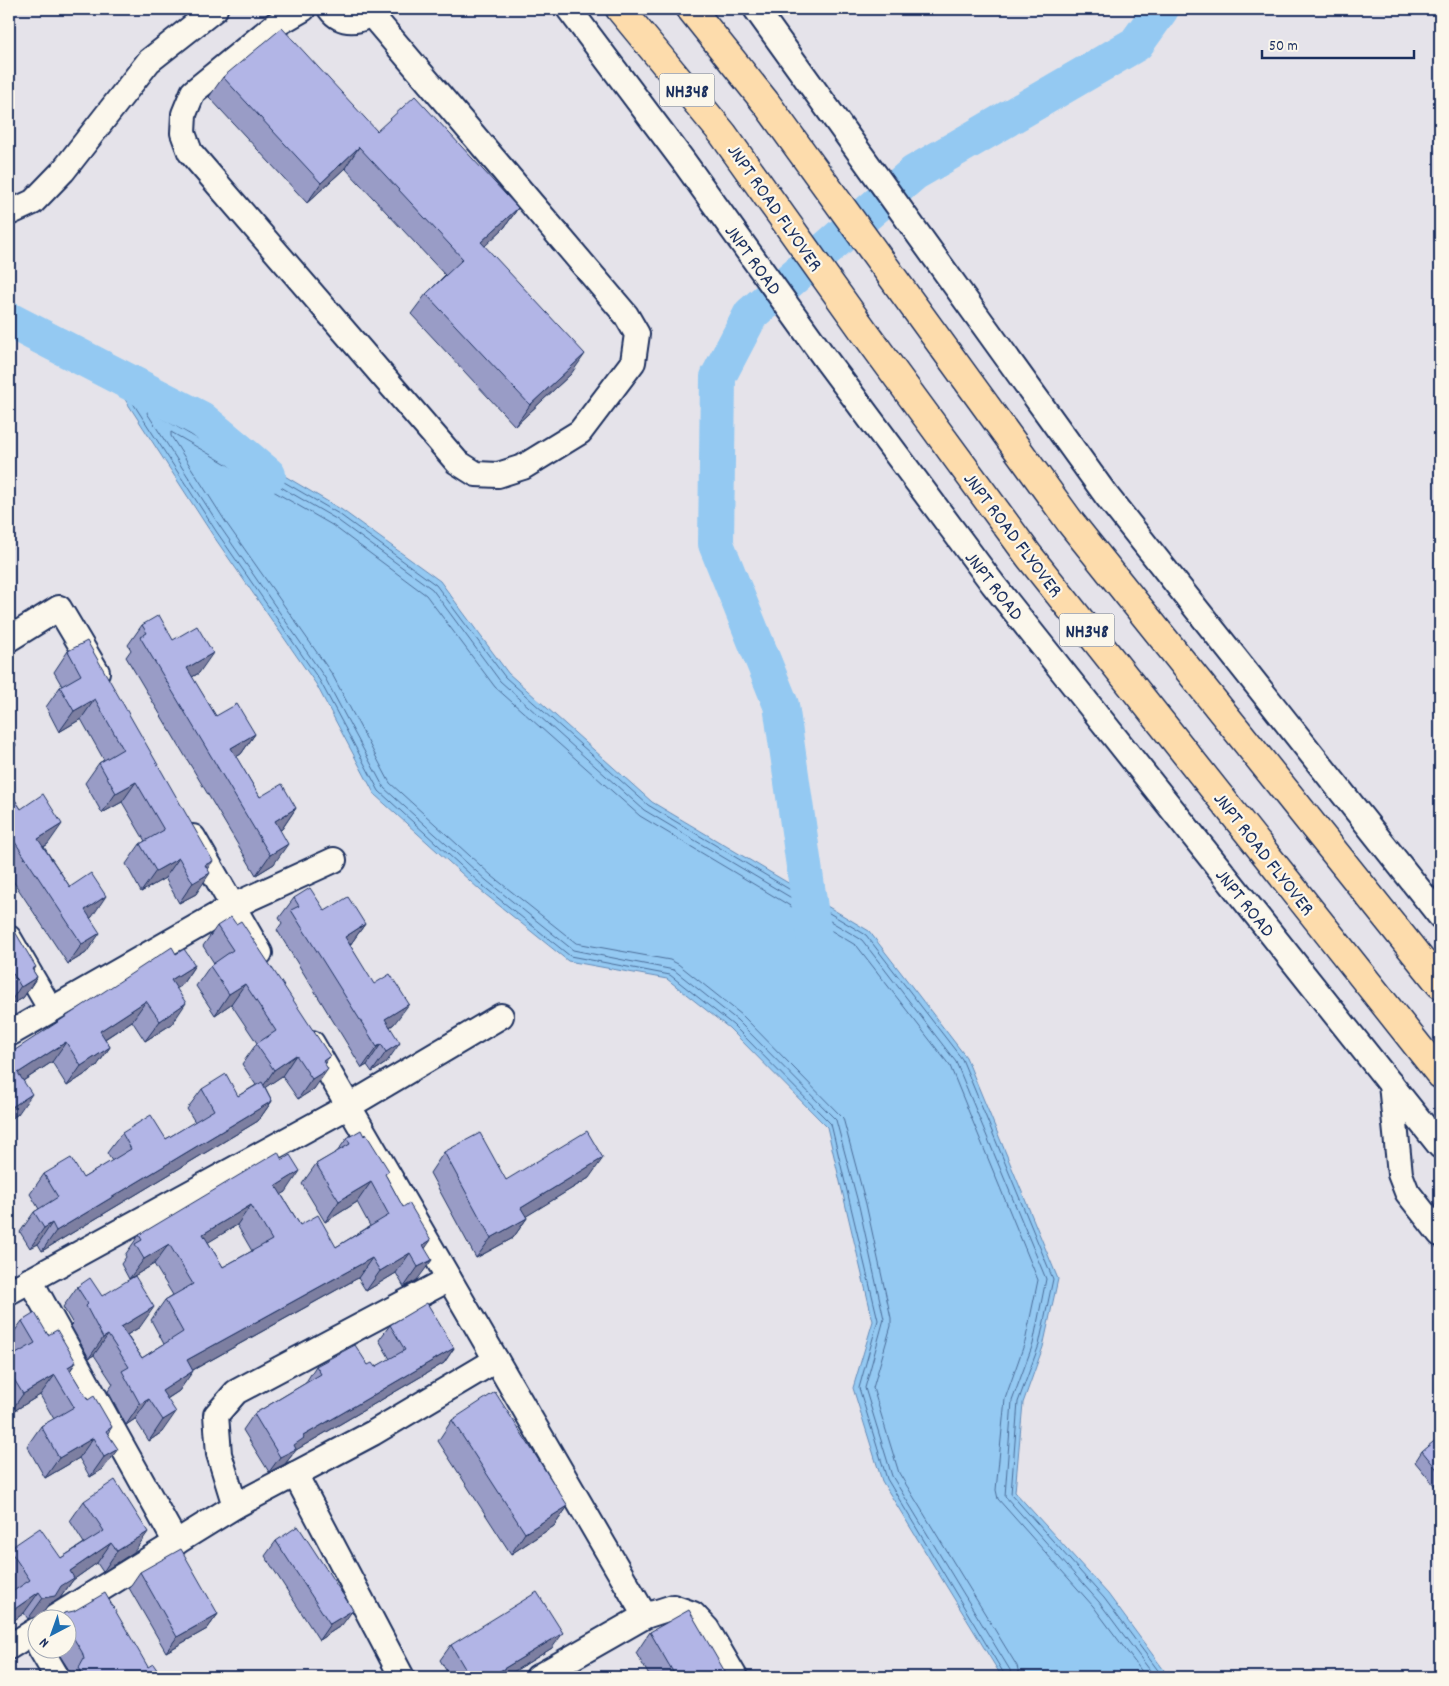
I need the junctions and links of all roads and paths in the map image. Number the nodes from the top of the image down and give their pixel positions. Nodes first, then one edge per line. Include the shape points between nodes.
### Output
1 (215, 9) edge
2 (303, 9) edge
3 (330, 9) edge
4 (569, 9) edge
5 (620, 9) edge
6 (691, 9) edge
7 (756, 9) edge
8 (372, 11) edge
9 (9, 213) edge
10 (9, 639) edge
11 (109, 693) edge
12 (183, 821) edge
13 (334, 860) dead end
14 (232, 906) junction
15 (1440, 916) edge
16 (9, 938) edge
17 (271, 973) edge
18 (1440, 984) edge
19 (51, 1010) junction
20 (501, 1016) dead end
21 (300, 1023) edge
22 (9, 1034) edge
23 (1440, 1074) edge
24 (1391, 1084) junction
25 (349, 1106) junction
26 (1440, 1146) edge
27 (1440, 1234) edge
28 (449, 1278) junction
29 (30, 1280) junction
30 (9, 1292) edge
31 (496, 1360) junction
32 (295, 1474) junction
33 (235, 1506) junction
34 (176, 1543) junction
35 (70, 1608) edge
36 (645, 1616) junction
37 (28, 1641) edge
38 (9, 1647) edge
39 (46, 1658) edge
40 (57, 1677) edge
41 (402, 1677) edge
42 (538, 1677) edge
43 (735, 1677) edge

1 - 9 street via 149,61 63,171 33,202
2 - 8 street via 275,25 193,92 184,114 183,133 190,152 458,462 476,474 498,475 523,467 580,432 633,362 637,334 626,314
3 - 8 street via 346,20 363,18
4 - 24 street, JNPT ROAD via 994,584
5 - 23 highway, JNPT ROAD FLYOVER / NH348 via 723,134 1029,556
6 - 18 highway, NH348 via 796,144 1071,523
7 - 15 street via 1106,496
10 - 11 street via 60,608
12 - 14 street
13 - 14 street
14 - 17 street
14 - 19 street
16 - 19 street
19 - 22 street
20 - 25 street
21 - 25 street
24 - 26 street, JNPT ROAD
24 - 27 street via 1400,1174 1407,1192
25 - 28 street
25 - 29 street
28 - 31 street
28 - 33 street via 236,1392 216,1415 219,1454
29 - 30 street
29 - 34 street
31 - 32 street via 373,1433
31 - 36 street
32 - 33 street
32 - 41 street
33 - 34 street
34 - 35 street
36 - 42 street
36 - 43 street via 673,1607 692,1614 707,1629
37 - 38 street
39 - 40 street

